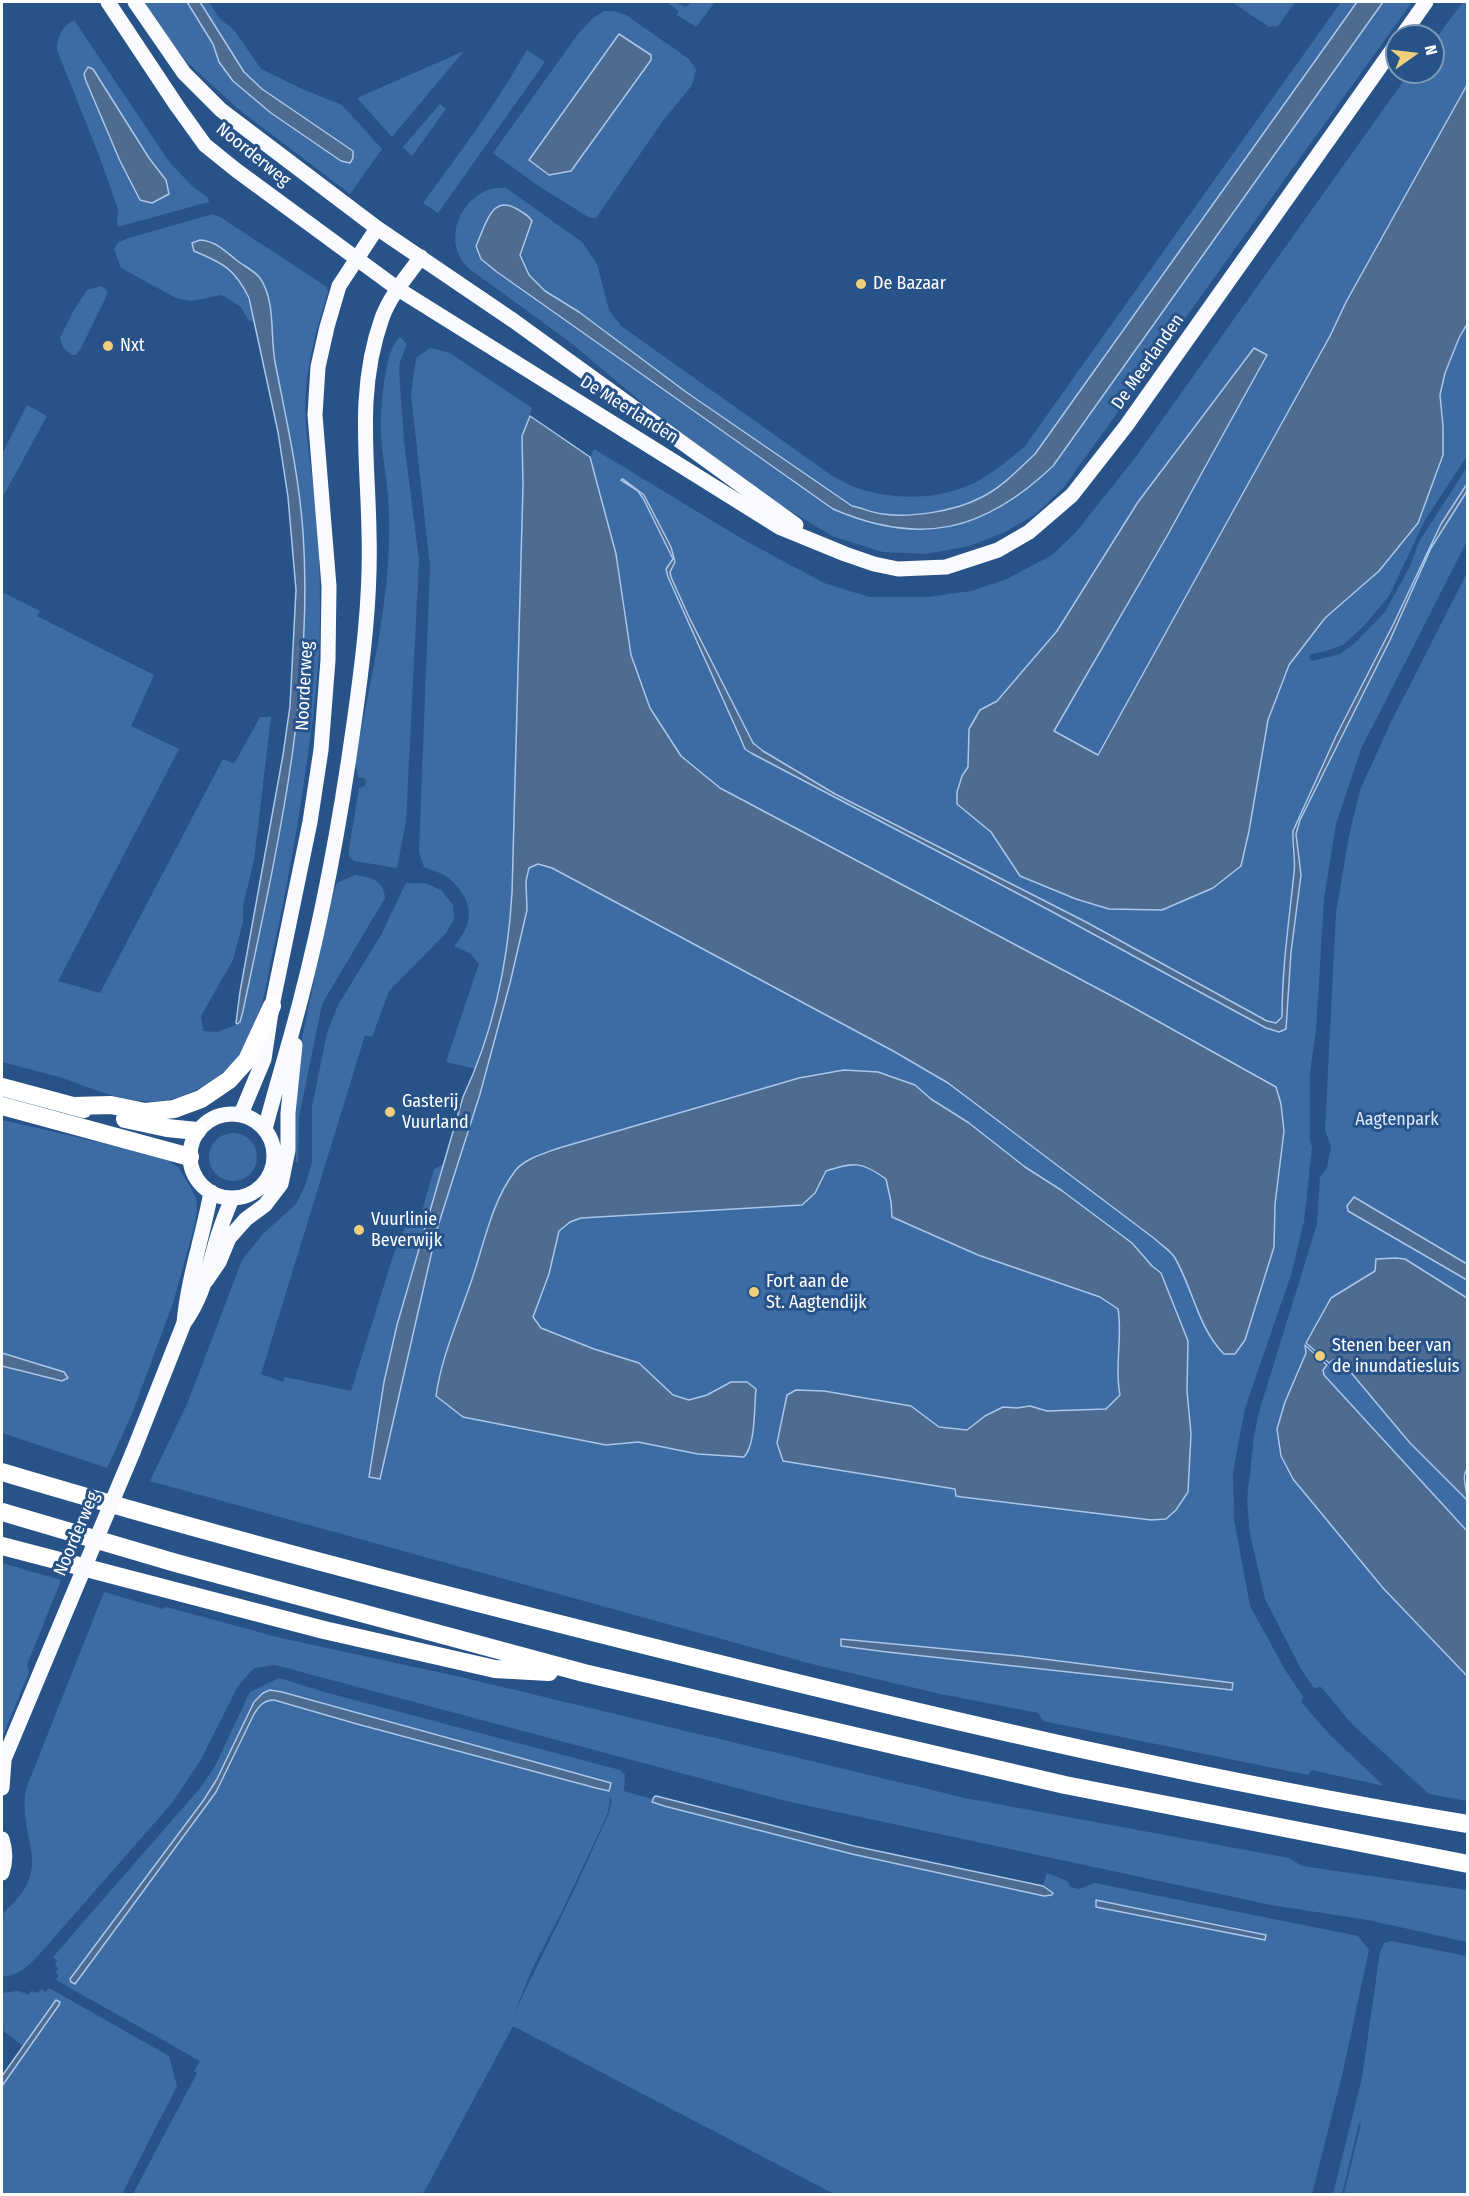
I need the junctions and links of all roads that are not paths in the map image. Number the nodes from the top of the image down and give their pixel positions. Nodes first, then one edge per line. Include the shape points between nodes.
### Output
1 (108, 2) edge
2 (135, 2) edge
3 (1426, 2) edge
4 (1410, 24) edge
5 (1385, 60) edge
6 (377, 228) junction
7 (421, 257) junction
8 (356, 259) junction
9 (398, 289) junction
10 (844, 554) junction
11 (300, 1003) junction
12 (272, 1006) junction
13 (2, 1087) edge
14 (2, 1106) edge
15 (74, 1106) junction
16 (241, 1114) junction
17 (265, 1129) junction
18 (198, 1131) junction
19 (190, 1157) junction
20 (211, 1192) junction
21 (232, 1198) junction
22 (206, 1281) junction
23 (184, 1323) junction
24 (2, 1460) edge
25 (2, 1472) edge
26 (83, 1496) junction
27 (2, 1512) edge
28 (2, 1546) edge
29 (584, 1673) junction
30 (3, 1763) edge
31 (2, 1788) edge
32 (1467, 1824) edge
33 (2, 1839) edge
34 (1467, 1864) edge
35 (2, 1873) edge

1 - 8 main road, Noorderweg via 205,145
2 - 6 main road, Noorderweg via 184,73 221,110
3 - 4 main road
5 - 10 main road, De Meerlanden via 1126,426 1072,495 1009,544 946,567 898,569
6 - 7 main road, Noorderweg
6 - 8 main road, Noorderweg
7 - 9 main road, Noorderweg
7 - 10 main road, De Meerlanden via 787,520
8 - 9 main road, Noorderweg
8 - 12 main road, Noorderweg via 339,286 318,367 315,415 329,586 327,672 310,822
9 - 10 main road, De Meerlanden via 779,527
9 - 11 main road, Noorderweg via 383,316 364,399 369,535 365,634 332,861
11 - 17 main road, Noorderweg
11 - 22 main road, Noorderweg via 288,1113 288,1150 281,1184 265,1205 229,1238
12 - 15 highway via 247,1060 229,1080 201,1099 174,1109 145,1112 111,1105
12 - 16 main road, Noorderweg via 264,1059
13 - 15 highway
14 - 19 highway
15 - 18 highway via 167,1128
16 - 17 main road
16 - 18 main road via 217,1116
17 - 21 main road via 272,1141 273,1168 257,1190
18 - 19 main road
19 - 20 main road via 196,1177
20 - 21 main road
20 - 23 main road, Noorderweg
21 - 22 main road, Noorderweg
22 - 23 main road, Noorderweg
23 - 30 main road, Noorderweg, bridge
24 - 26 highway
25 - 26 highway
26 - 32 highway via 546,1621 863,1699 1149,1765
27 - 29 highway
28 - 29 highway via 244,1611 495,1669
29 - 34 highway via 1065,1785
30 - 31 main road, Noorderweg
33 - 35 main road

